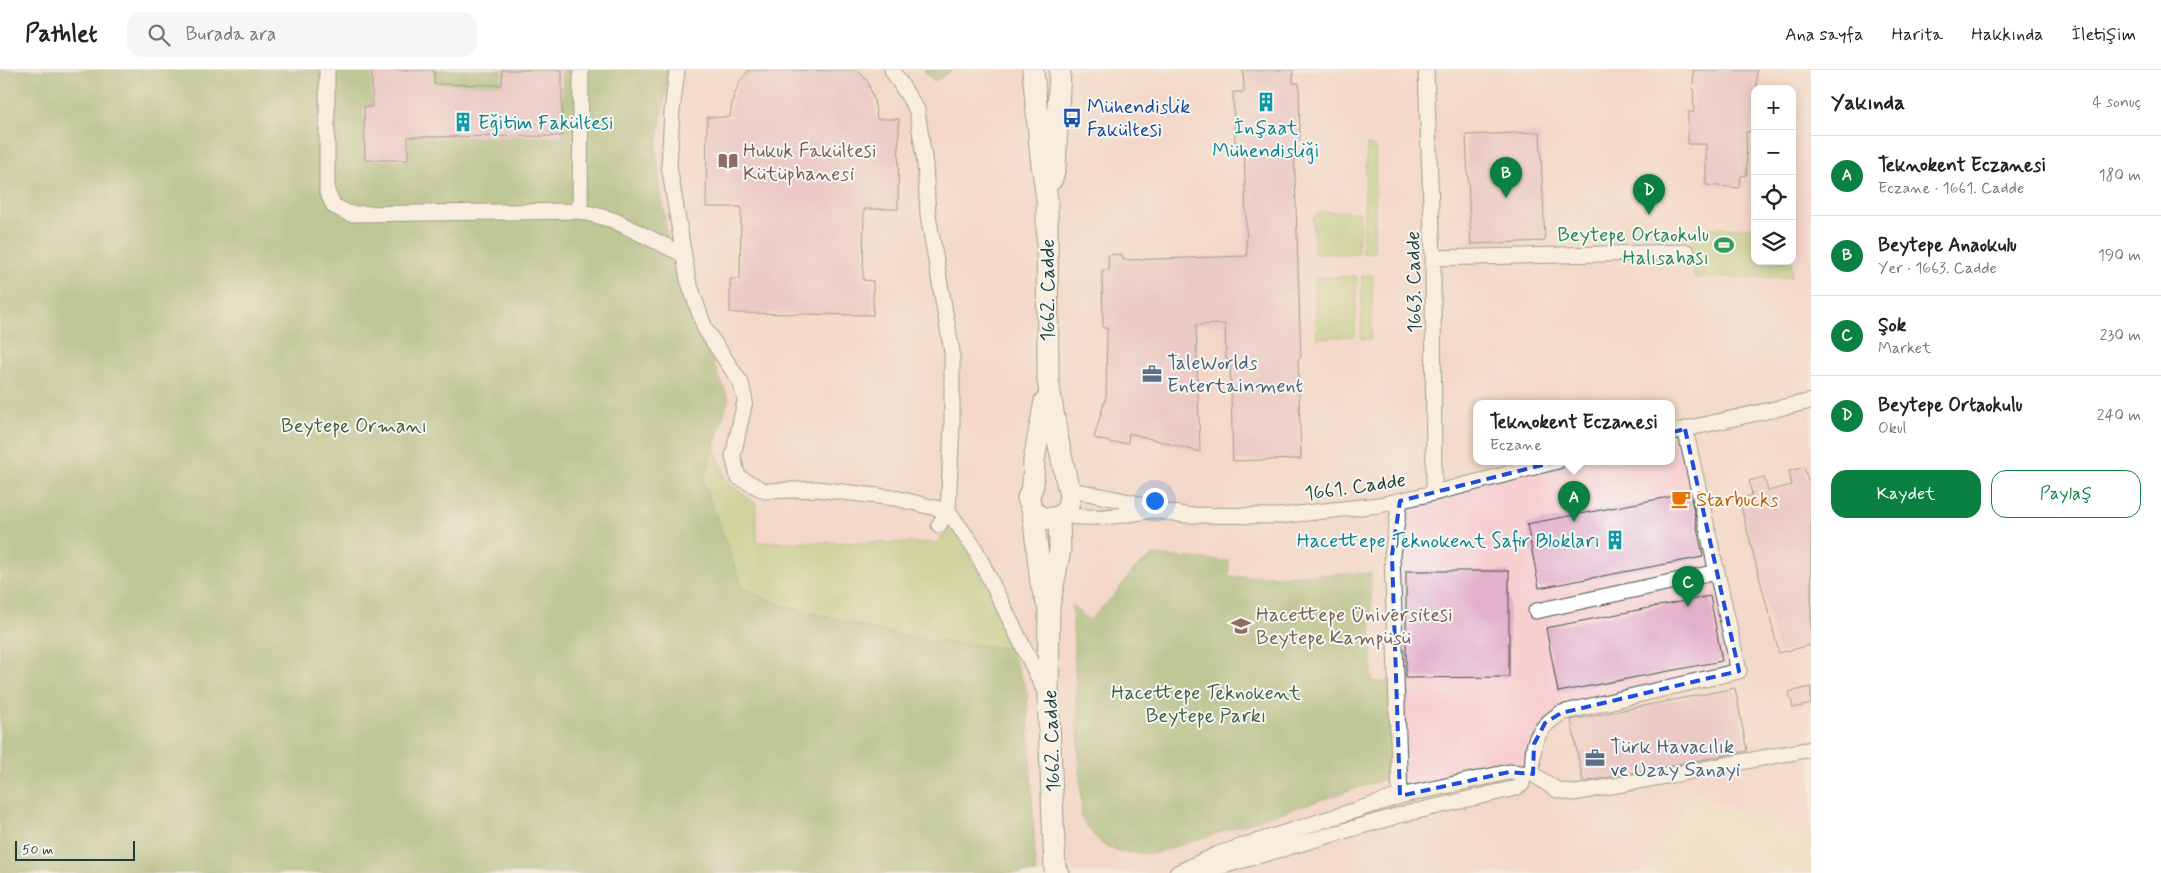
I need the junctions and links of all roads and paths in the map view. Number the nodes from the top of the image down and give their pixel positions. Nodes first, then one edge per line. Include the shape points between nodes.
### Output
1 (327, 70) edge
2 (581, 70) edge
3 (677, 70) edge
4 (892, 70) edge
5 (1033, 70) edge
6 (1060, 70) edge
7 (1426, 70) edge
8 (1047, 199) junction
9 (580, 211) junction
10 (1687, 252) dead end
11 (684, 255) junction
12 (1433, 258) junction
13 (1048, 381) junction
14 (1811, 401) edge
15 (1678, 430) edge
16 (1542, 465) edge
17 (1033, 485) junction
18 (1068, 489) junction
19 (1434, 493) junction
20 (1400, 501) junction
21 (1153, 510) junction
22 (948, 511) junction
23 (1033, 512) junction
24 (1060, 516) junction
25 (939, 525) dead end
26 (1717, 572) junction
27 (1049, 608) junction
28 (1536, 611) dead end
29 (1048, 697) junction
30 (1811, 749) edge
31 (1528, 774) junction
32 (1400, 796) junction
33 (1058, 873) edge
34 (1177, 873) edge
35 (1193, 873) edge

1 - 9 street via 327,192 334,206 350,214
2 - 9 street
3 - 11 street via 669,166
4 - 22 street via 917,110 928,215 952,352
5 - 8 street, 1662. Cadde
6 - 8 street, 1662. Cadde via 1055,166
7 - 12 street, 1663. Cadde
8 - 13 street, 1662. Cadde
9 - 11 street via 613,220
10 - 12 street
11 - 22 street via 688,280 704,329 741,383 745,402 733,456 738,477 765,491 816,489 895,498
12 - 19 street, 1663. Cadde
13 - 17 street, 1662. Cadde via 1034,460
13 - 18 street, 1662. Cadde
14 - 15 street
15 - 26 street
16 - 19 street, 1661. Cadde
17 - 18 street via 1044,478 1051,478 1064,483
17 - 23 street, 1662. Cadde via 1028,498
18 - 21 street, 1661. Cadde
18 - 24 street, 1662. Cadde via 1070,503
19 - 20 street, 1661. Cadde
20 - 21 street, 1661. Cadde via 1279,516 1186,516
20 - 32 street via 1392,555
21 - 24 street, 1661. Cadde via 1078,518
22 - 25 street
22 - 29 street via 974,547
23 - 24 street via 1045,519
23 - 27 street, 1662. Cadde via 1041,584
24 - 27 street, 1662. Cadde via 1060,550
26 - 28 street
26 - 31 street via 1739,671 1561,713 1545,722 1534,744
27 - 29 street, 1662. Cadde
29 - 33 street, 1662. Cadde via 1055,870
30 - 31 street via 1575,794 1557,790
31 - 32 street via 1509,772
31 - 35 street via 1516,788 1400,815
32 - 34 street via 1227,851

